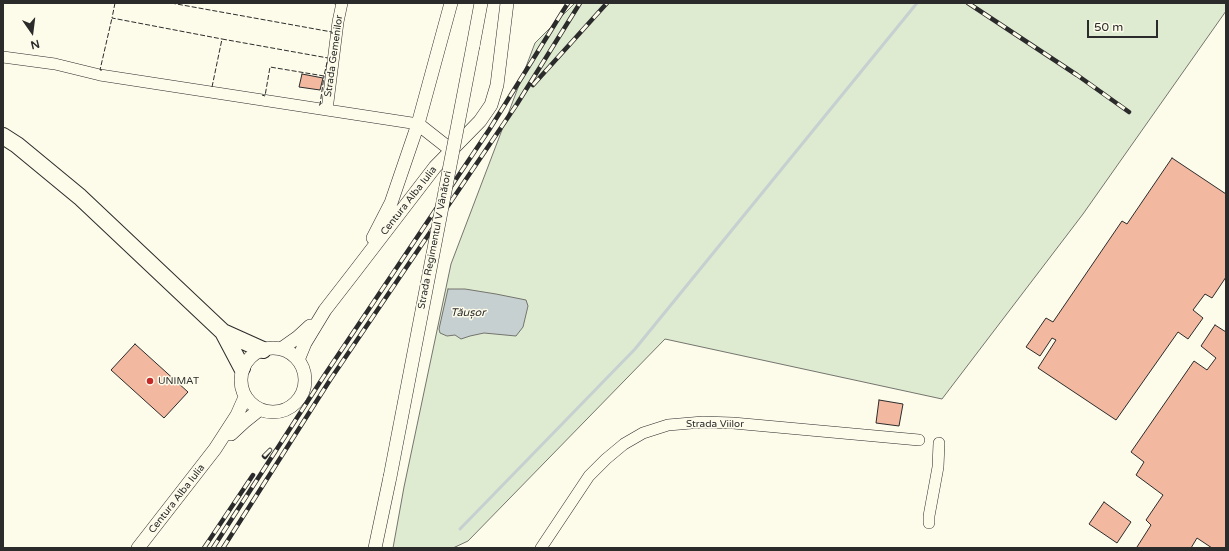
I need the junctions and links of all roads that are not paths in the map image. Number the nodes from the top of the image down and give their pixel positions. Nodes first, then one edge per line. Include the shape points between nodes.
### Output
1 (342, 3) edge
2 (451, 3) edge
3 (480, 3) edge
4 (507, 3) edge
5 (3, 57) edge
6 (327, 110) junction
7 (418, 124) junction
8 (3, 136) edge
9 (451, 150) junction
10 (356, 270) junction
11 (325, 310) junction
12 (223, 332) junction
13 (281, 349) junction
14 (263, 350) junction
15 (298, 360) junction
16 (242, 368) junction
17 (245, 397) junction
18 (259, 410) junction
19 (919, 440) dead end
20 (939, 443) dead end
21 (215, 449) junction
22 (929, 523) dead end
23 (138, 548) edge
24 (375, 548) edge
25 (541, 548) edge

1 - 6 street, Strada Gemenilor
2 - 7 main road, Centura Alba Iulia
3 - 24 main road, Strada Regimentul V Vânători, bridge
4 - 9 main road, Centura Alba Iulia via 497,85 491,105 480,121
5 - 6 street via 55,64 100,75
6 - 7 street
7 - 9 main road
7 - 10 main road, Centura Alba Iulia via 391,203
8 - 12 highway via 80,197
9 - 10 main road, Centura Alba Iulia
10 - 11 main road, Centura Alba Iulia
11 - 13 main road, Centura Alba Iulia via 298,337
11 - 15 main road, Centura Alba Iulia
12 - 14 highway
12 - 16 highway
13 - 14 main road
13 - 15 main road
14 - 16 main road via 254,354
15 - 18 main road via 305,380 298,400 281,412
16 - 17 main road via 241,388
17 - 18 main road
17 - 21 main road, Centura Alba Iulia via 237,415
18 - 21 main road, Centura Alba Iulia
19 - 25 street, Strada Viilor via 733,423 703,422 668,426 643,434 624,444 606,459 589,476
20 - 22 street
21 - 23 main road, Centura Alba Iulia

